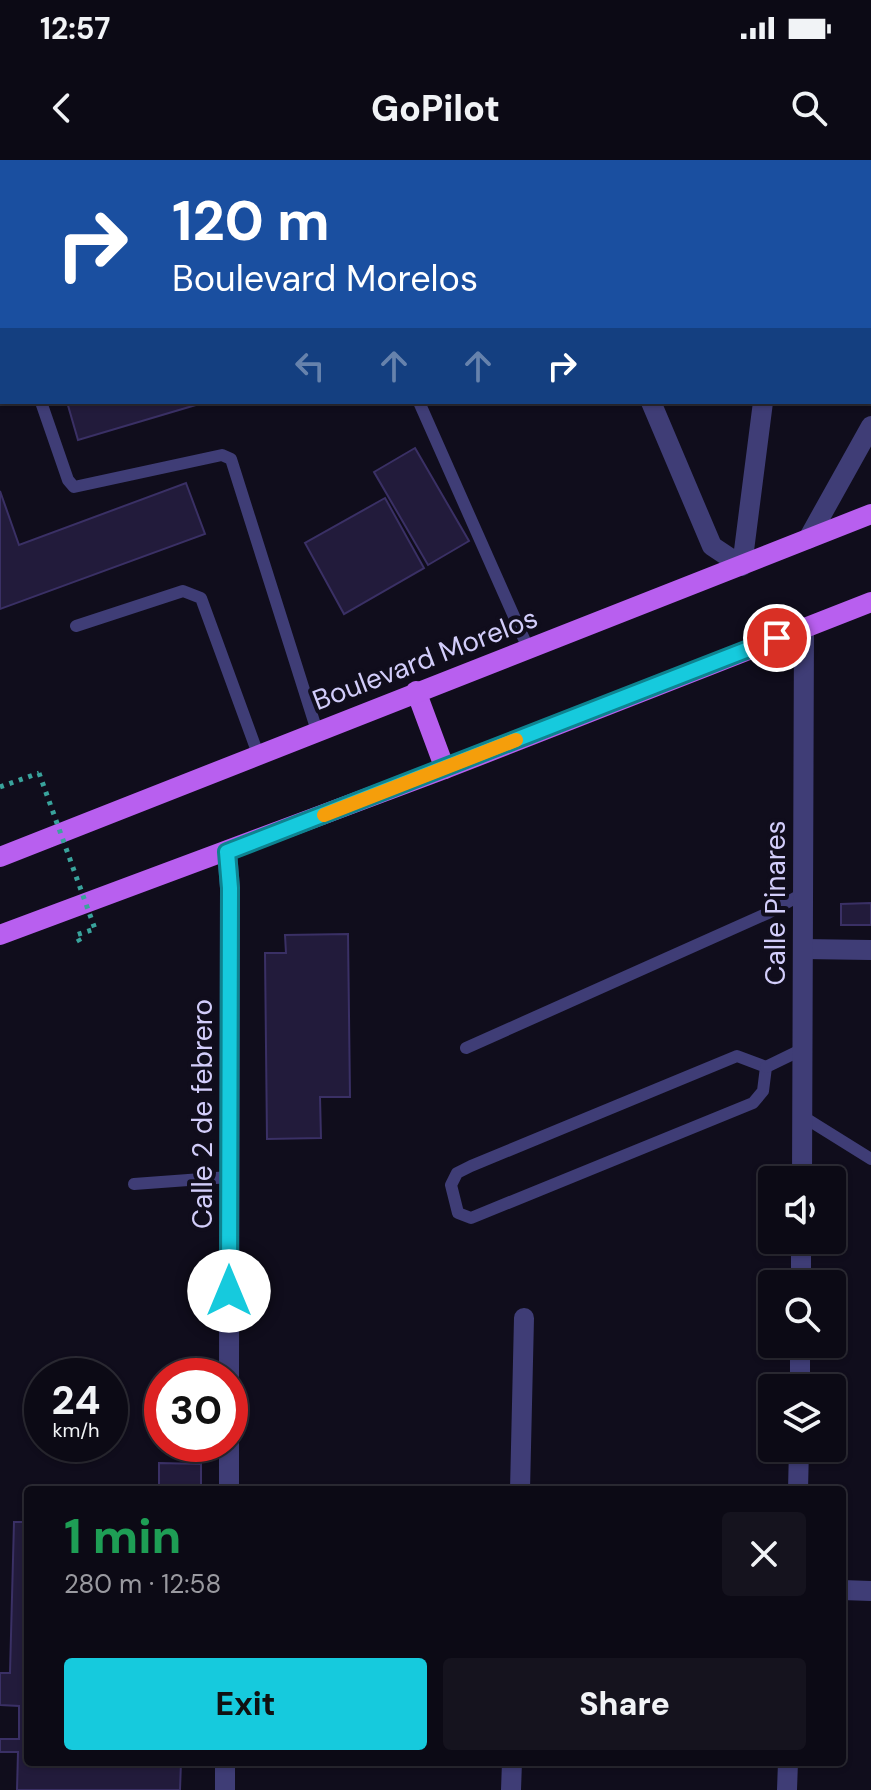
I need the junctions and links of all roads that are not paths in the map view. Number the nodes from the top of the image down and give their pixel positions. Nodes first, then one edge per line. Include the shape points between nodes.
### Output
1 (42, 404) edge
2 (420, 404) edge
3 (652, 404) edge
4 (763, 404) edge
5 (871, 426) edge
6 (871, 514) edge
7 (808, 539) junction
8 (742, 566) junction
9 (871, 602) edge
10 (76, 626) dead end
11 (804, 627) junction
12 (528, 648) junction
13 (416, 691) junction
14 (317, 731) junction
15 (258, 754) junction
16 (445, 769) junction
17 (227, 852) junction
18 (0, 857) edge
19 (804, 893) junction
20 (0, 935) edge
21 (803, 949) junction
22 (871, 950) edge
23 (466, 1048) dead end
24 (803, 1049) junction
25 (766, 1067) junction
26 (802, 1116) junction
27 (871, 1159) edge
28 (802, 1166) edge
29 (229, 1177) junction
30 (134, 1184) dead end
31 (524, 1318) dead end
32 (229, 1358) edge
33 (229, 1462) edge
34 (799, 1462) edge
35 (229, 1486) edge
36 (520, 1486) edge
37 (798, 1486) edge
38 (846, 1590) edge
39 (871, 1591) edge
40 (225, 1766) edge
41 (512, 1766) edge
42 (788, 1766) edge
43 (225, 1790) edge
44 (511, 1790) edge
45 (787, 1790) edge

1 - 14 lane via 74,487 222,455 231,459
2 - 12 lane
3 - 8 street via 712,546
4 - 8 street
5 - 7 street
6 - 7 main road, Boulevard Morelos
7 - 8 main road, Boulevard Morelos
8 - 12 main road, Boulevard Morelos
9 - 11 main road
10 - 15 lane via 183,591 201,598
11 - 16 main road
11 - 19 street, Calle Pinares
12 - 13 main road, Boulevard Morelos
13 - 14 main road, Boulevard Morelos
13 - 16 main road
14 - 15 main road, Boulevard Morelos
15 - 18 main road, Boulevard Morelos
16 - 17 main road
17 - 20 main road
17 - 29 street, Calle 2 de febrero
19 - 21 street, Calle Pinares
19 - 23 lane
21 - 22 street
21 - 24 street, Calle Pinares
24 - 25 lane
24 - 26 street, Calle Pinares
25 - 25 lane via 737,1056 471,1166 457,1173 451,1185 458,1213 471,1218 753,1103 763,1091
26 - 27 lane
26 - 28 street, Calle Pinares
29 - 30 lane
29 - 32 street, Calle 2 de febrero
31 - 36 street
33 - 35 street
34 - 37 street
38 - 39 street
40 - 43 street
41 - 44 street
42 - 45 street

